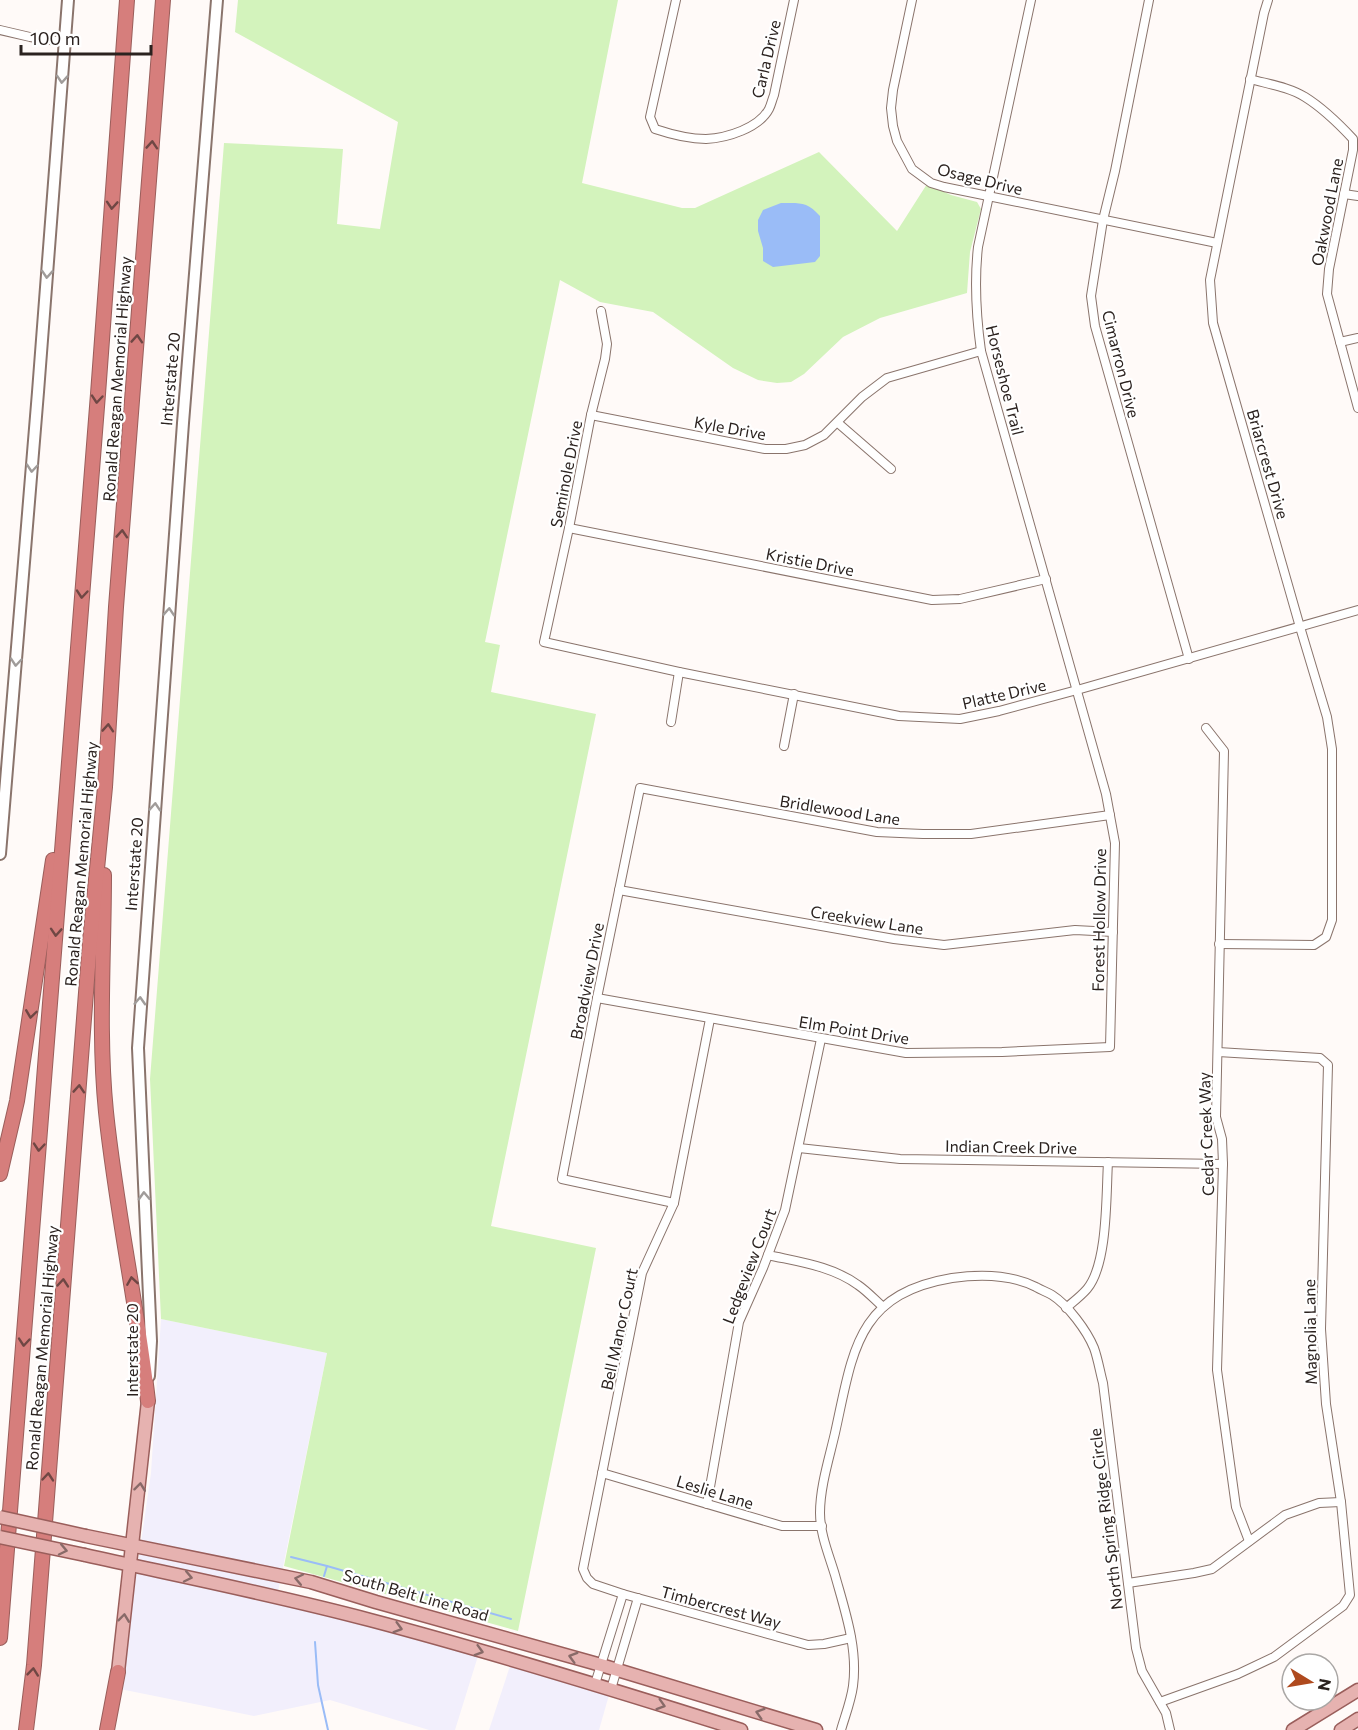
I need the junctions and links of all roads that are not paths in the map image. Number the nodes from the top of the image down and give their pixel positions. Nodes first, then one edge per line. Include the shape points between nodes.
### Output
1 (68, 0) edge
2 (127, 0) edge
3 (164, 0) edge
4 (217, 0) edge
5 (676, 0) edge
6 (794, 0) edge
7 (912, 0) edge
8 (1031, 0) edge
9 (1149, 0) edge
10 (1269, 0) edge
11 (0, 30) edge
12 (64, 42) junction
13 (1250, 79) junction
14 (1344, 194) junction
15 (1358, 196) edge
16 (989, 197) junction
17 (1103, 220) junction
18 (1217, 243) junction
19 (601, 311) dead end
20 (1358, 338) edge
21 (1340, 342) junction
22 (981, 351) junction
23 (1358, 408) edge
24 (591, 415) junction
25 (838, 423) junction
26 (891, 469) dead end
27 (569, 528) junction
28 (1046, 579) junction
29 (1358, 610) edge
30 (1300, 627) junction
31 (544, 642) joint
32 (1190, 659) junction
33 (679, 672) junction
34 (1077, 690) junction
35 (794, 694) junction
36 (670, 722) dead end
37 (1206, 728) dead end
38 (784, 746) dead end
39 (70, 748) junction
40 (105, 786) junction
41 (640, 788) joint
42 (1110, 814) junction
43 (0, 854) edge
44 (619, 890) junction
45 (1113, 932) junction
46 (1219, 944) junction
47 (597, 998) junction
48 (710, 1019) junction
49 (821, 1039) junction
50 (1110, 1047) joint
51 (1218, 1052) junction
52 (799, 1148) junction
53 (1108, 1162) junction
54 (1222, 1164) junction
55 (0, 1174) edge
56 (674, 1203) junction
57 (768, 1255) junction
58 (883, 1307) junction
59 (1066, 1308) junction
60 (148, 1401) junction
61 (602, 1473) junction
62 (1341, 1502) junction
63 (707, 1504) junction
64 (0, 1518) edge
65 (822, 1526) junction
66 (0, 1537) edge
67 (1249, 1541) junction
68 (133, 1545) junction
69 (131, 1565) junction
70 (273, 1574) junction
71 (586, 1578) joint
72 (1128, 1583) junction
73 (623, 1594) junction
74 (268, 1595) junction
75 (638, 1598) junction
76 (376, 1602) junction
77 (428, 1616) junction
78 (371, 1620) junction
79 (423, 1635) junction
80 (0, 1638) edge
81 (851, 1638) junction
82 (601, 1665) junction
83 (616, 1670) junction
84 (118, 1672) junction
85 (595, 1684) junction
86 (611, 1689) junction
87 (1358, 1690) edge
88 (1160, 1702) junction
89 (1358, 1719) edge
90 (26, 1730) edge
91 (107, 1730) edge
92 (112, 1730) edge
93 (741, 1730) edge
94 (816, 1730) edge
95 (841, 1730) edge
96 (1170, 1730) edge
97 (1293, 1730) edge
98 (1341, 1730) edge

1 - 12 main road
2 -> 39 highway, Ronald Reagan Memorial Highway
40 -> 3 highway, Ronald Reagan Memorial Highway
60 -> 4 main road, Interstate 20 via 151,1341 138,1048
5 - 6 street, Carla Drive via 650,117 655,129 705,139 750,127 768,110
7 - 16 street, Osage Drive via 891,108 897,141 912,169 931,183
8 - 16 street, Horseshoe Trail
9 - 17 street, Cimarron Drive
10 - 13 street, Briarcrest Drive
11 - 12 street
12 -> 43 main road
13 - 14 street, Oakwood Lane via 1305,97 1353,139
13 - 18 street, Briarcrest Drive
14 - 15 street
14 - 21 street, Oakwood Lane via 1327,294
16 - 17 street, Osage Drive
16 - 22 street, Horseshoe Trail via 975,276
17 - 18 street, Osage Drive
17 - 32 street, Cimarron Drive via 1091,296 1095,326
18 - 30 street, Briarcrest Drive via 1210,280 1213,323
19 - 24 street, Seminole Drive via 607,344
20 - 21 street
21 - 23 street, Oakwood Lane
22 - 25 street, Kyle Drive via 887,378
22 - 28 street, Horseshoe Trail
24 - 25 street, Kyle Drive via 765,449 805,445
24 - 27 street, Seminole Drive
25 - 26 street
27 - 28 street, Kristie Drive via 932,600 960,600
27 - 31 street, Seminole Drive
28 - 34 street, Horseshoe Trail
29 - 30 street, Platte Drive
30 - 32 street, Platte Drive
30 - 46 street, Briarcrest Drive via 1327,717 1332,749 1332,920 1326,937 1314,945
31 - 33 street, Platte Drive
32 - 34 street, Platte Drive
33 - 35 street, Platte Drive
33 - 36 street
34 - 35 street, Platte Drive via 960,719 899,716
34 - 42 street, Forest Hollow Drive
35 - 38 street
37 - 46 street, Cedar Creek Way via 1224,751
39 -> 55 highway via 22,1071
39 -> 80 highway, Ronald Reagan Memorial Highway
60 -> 40 highway via 102,1058
90 -> 40 highway, Ronald Reagan Memorial Highway
41 - 42 street, Bridlewood Lane via 877,832 971,834
41 - 44 street, Broadview Drive
42 - 45 street, Forest Hollow Drive via 1115,843
44 - 45 street, Creekview Lane via 944,945 1075,930
44 - 47 street, Broadview Drive
45 - 50 street, Forest Hollow Drive
46 - 51 street, Cedar Creek Way
47 - 48 street, Elm Point Drive
47 - 56 street, Broadview Drive via 562,1179
48 - 49 street, Elm Point Drive
48 - 56 street, Bell Manor Court
49 - 50 street, Elm Point Drive via 906,1053
49 - 52 street, Ledgeview Court
51 - 54 street, Cedar Creek Way via 1216,1117 1222,1139
51 - 62 street, Magnolia Lane via 1320,1058 1328,1065 1321,1329 1326,1404
52 - 53 street, Indian Creek Drive via 900,1159
52 - 57 street, Ledgeview Court via 785,1210
53 - 54 street, Indian Creek Drive
53 - 59 street via 1102,1251 1097,1269 1088,1288
54 - 67 street, Cedar Creek Way via 1217,1370 1236,1507
56 - 61 street, Bell Manor Court via 642,1273
57 - 58 street via 838,1273 859,1285
57 - 63 street, Ledgeview Court via 739,1322
58 - 59 street, North Spring Ridge Circle via 902,1293 928,1282 996,1275 1026,1282 1054,1296
58 - 65 street, North Spring Ridge Circle via 858,1341 850,1365 823,1487
59 - 72 street, North Spring Ridge Circle via 1094,1347 1103,1383
68 -> 60 main road, Interstate 20
61 - 63 street, Leslie Lane
61 - 71 street, Bell Manor Court via 583,1569
62 - 67 street via 1319,1503 1285,1515
62 - 88 street, Magnolia Lane via 1350,1595 1343,1606 1274,1657
63 - 65 street, Leslie Lane via 782,1526
64 - 68 main road, South Belt Line Road, bridge
65 - 81 street, North Spring Ridge Circle
66 -> 69 main road, bridge
67 - 72 street via 1212,1569
68 - 69 main road, Interstate 20
68 - 70 main road, South Belt Line Road
69 -> 74 main road
84 -> 69 main road, Interstate 20
70 - 74 main road
76 -> 70 main road, South Belt Line Road
71 - 73 street, Timbercrest Way
72 - 88 street, North Spring Ridge Circle via 1142,1671
73 - 75 street, Timbercrest Way
73 - 82 street
74 - 78 main road
75 - 81 street, Timbercrest Way via 808,1645
75 - 83 street
76 - 77 main road, South Belt Line Road
76 - 78 main road
77 - 79 main road
82 -> 77 main road, South Belt Line Road
78 -> 79 main road
79 -> 85 main road
81 - 95 street, North Spring Ridge Circle via 853,1687
82 - 83 main road, South Belt Line Road
82 - 85 street
83 - 86 street
94 -> 83 main road, South Belt Line Road
84 - 91 highway
84 - 92 main road, Interstate 20
85 - 86 main road
86 -> 93 main road
87 - 97 main road
88 - 96 street, North Spring Ridge Circle
89 - 98 main road

